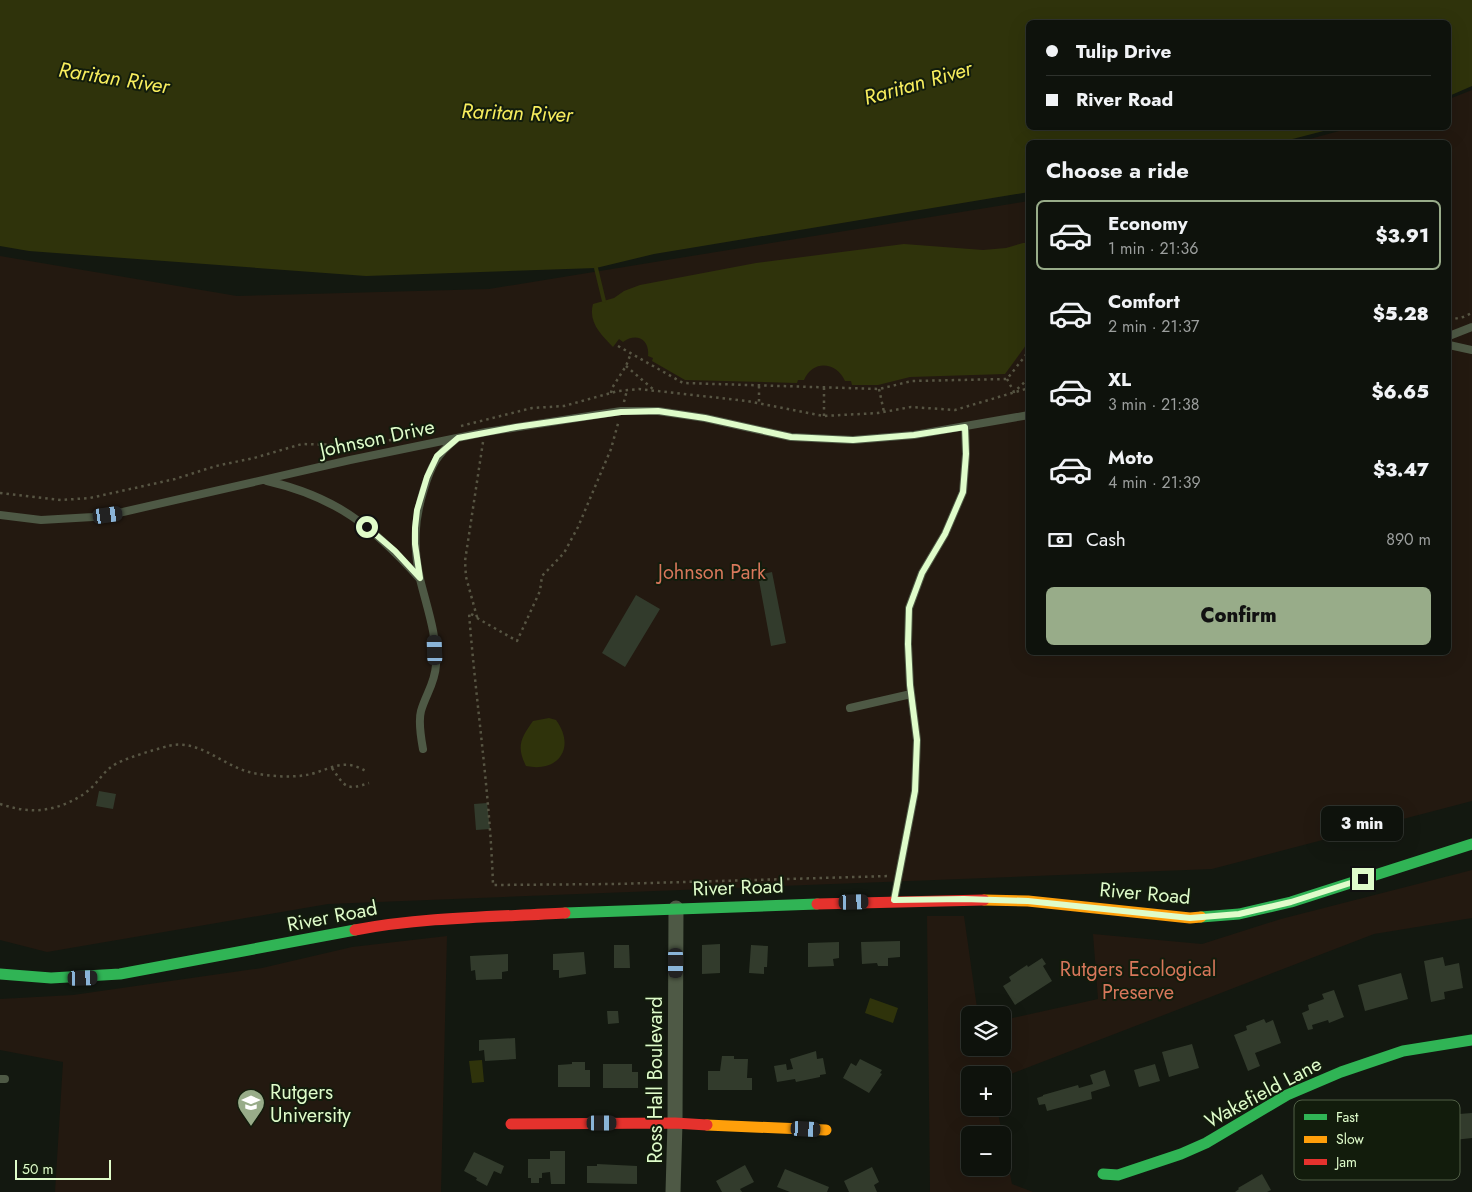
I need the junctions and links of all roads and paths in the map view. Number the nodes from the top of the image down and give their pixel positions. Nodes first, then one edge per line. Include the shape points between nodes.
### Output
1 (1472, 312) edge
2 (1451, 320) edge
3 (1472, 327) edge
4 (1451, 335) edge
5 (1451, 345) edge
6 (618, 346) dead end
7 (1472, 350) edge
8 (631, 353) junction
9 (1026, 355) edge
10 (626, 366) junction
11 (1007, 379) junction
12 (1026, 381) edge
13 (759, 386) junction
14 (824, 387) junction
15 (879, 389) junction
16 (627, 390) dead end
17 (655, 390) dead end
18 (611, 393) dead end
19 (623, 404) dead end
20 (759, 404) dead end
21 (884, 412) dead end
22 (824, 416) dead end
23 (1026, 416) edge
24 (490, 419) dead end
25 (619, 419) dead end
26 (965, 427) junction
27 (486, 432) junction
28 (458, 438) junction
29 (264, 480) junction
30 (0, 515) edge
31 (420, 578) junction
32 (477, 618) junction
33 (911, 694) junction
34 (850, 708) dead end
35 (423, 749) dead end
36 (332, 768) junction
37 (368, 772) dead end
38 (369, 783) dead end
39 (0, 804) edge
40 (1472, 844) edge
41 (899, 876) junction
42 (894, 900) junction
43 (676, 908) junction
44 (0, 974) edge
45 (1472, 1040) edge
46 (676, 1123) junction
47 (511, 1124) dead end
48 (826, 1130) dead end
49 (1103, 1174) dead end
50 (673, 1192) edge

1 - 2 path
3 - 4 lane
5 - 7 lane
6 - 8 path
8 - 10 path
8 - 13 path via 683,383
9 - 11 path
10 - 17 path
10 - 18 path
11 - 12 path via 1014,392
11 - 15 path via 912,380
13 - 14 path
13 - 20 path
14 - 15 path
14 - 22 path
15 - 21 path
16 - 19 path
23 - 26 lane, Johnson Drive
24 - 27 path
25 - 32 path via 578,527 564,553 542,576 540,591 517,641
26 - 27 lane, Johnson Drive via 853,440 791,437 658,411 621,412
26 - 33 lane via 963,492 945,534 922,573 909,608
27 - 28 lane, Johnson Drive
27 - 32 path via 465,561
28 - 29 lane, Johnson Drive
28 - 31 lane via 437,456 417,510 415,544
29 - 30 lane, Johnson Drive via 93,517 42,520
29 - 31 lane via 313,494 343,509 395,551
31 - 35 lane via 435,636 436,665 434,682 420,714
32 - 41 path via 469,613 491,832 493,885
33 - 34 lane
33 - 41 lane via 917,740 915,791
36 - 37 path via 353,765
36 - 38 path via 347,787
36 - 39 path via 290,777 252,773 192,745 170,746 111,766 75,800 39,810
40 - 42 street, River Road via 1291,902 1239,914 1190,918 1028,901
41 - 42 lane
42 - 43 street, River Road
43 - 44 street, River Road via 388,924 101,977
43 - 46 street, Ross Hall Boulevard
45 - 49 street, Wakefield Lane via 1402,1051 1341,1072 1287,1095 1206,1143 1181,1154 1118,1175
46 - 47 street
46 - 48 street
46 - 50 street, Ross Hall Boulevard

